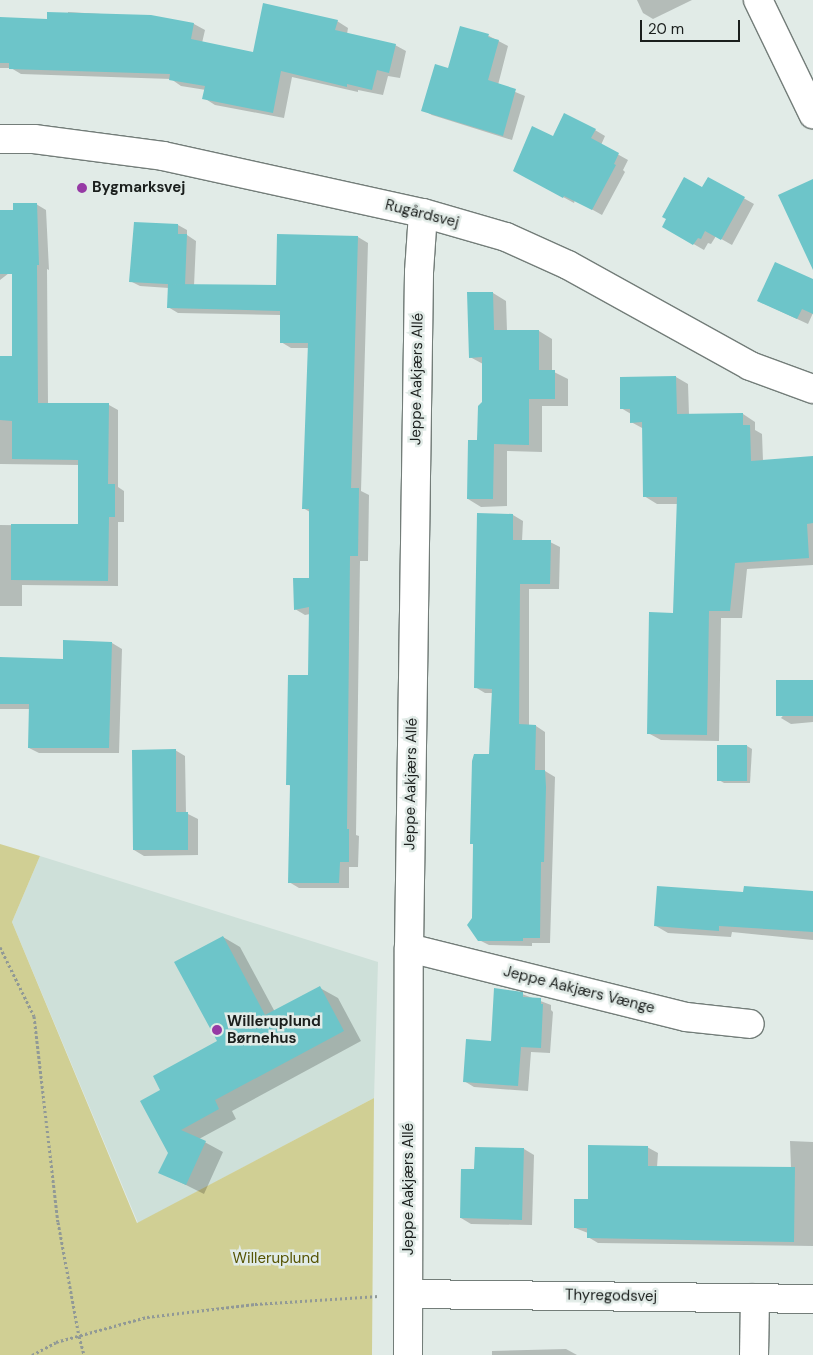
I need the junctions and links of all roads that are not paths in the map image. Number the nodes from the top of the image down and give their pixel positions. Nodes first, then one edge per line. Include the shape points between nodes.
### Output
1 (758, 0) edge
2 (813, 114) edge
3 (0, 139) edge
4 (423, 212) junction
5 (813, 389) edge
6 (409, 948) junction
7 (750, 1024) dead end
8 (409, 1294) junction
9 (755, 1298) junction
10 (813, 1299) edge
11 (408, 1355) edge
12 (754, 1355) edge

1 - 2 street
3 - 4 street, Rugårdsvej via 34,138 162,156
4 - 5 street, Rugårdsvej via 515,241 568,265 750,366
4 - 6 street, Jeppe Aakjærs Allé via 419,272
6 - 7 street, Jeppe Aakjærs Vænge via 686,1016
6 - 8 street, Jeppe Aakjærs Allé
8 - 9 street, Thyregodsvej
8 - 11 street, Jeppe Aakjærs Allé
9 - 10 street, Thyregodsvej
9 - 12 street

